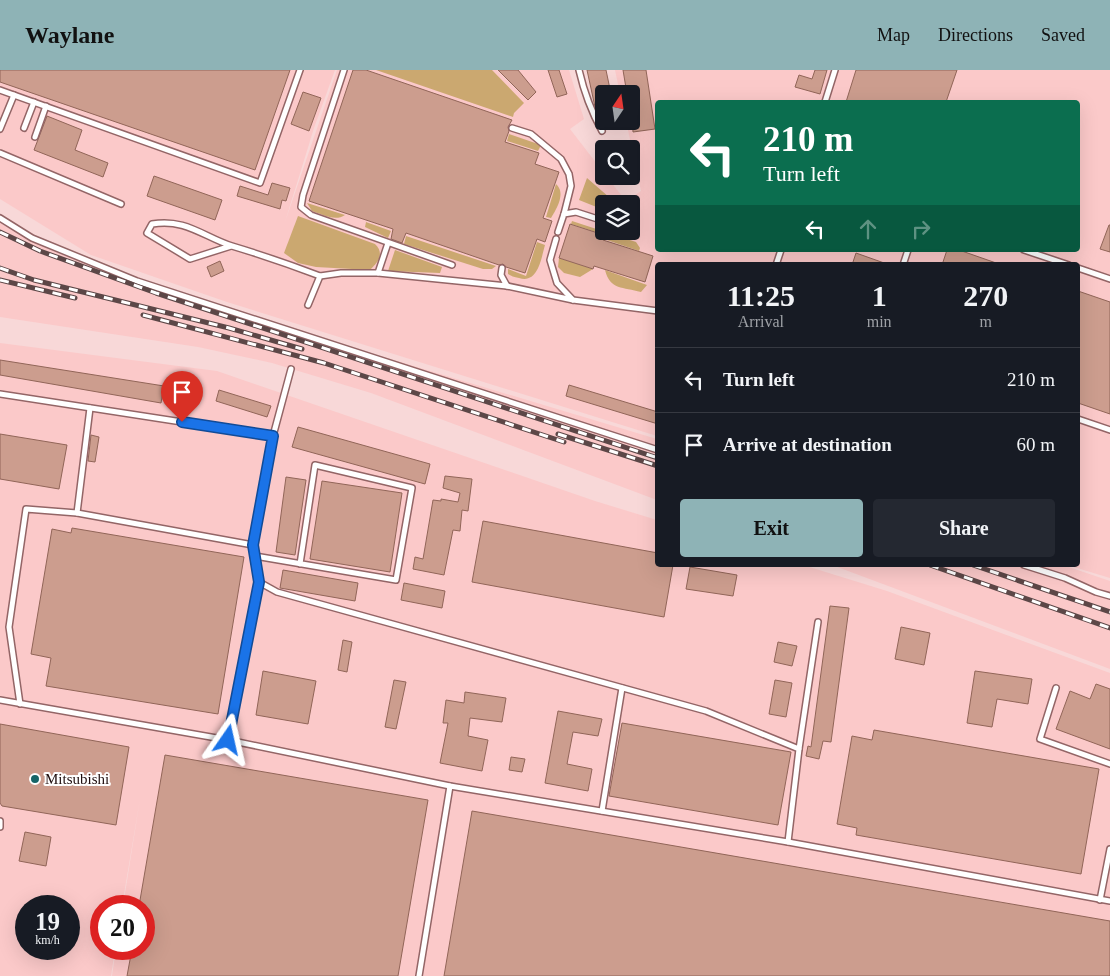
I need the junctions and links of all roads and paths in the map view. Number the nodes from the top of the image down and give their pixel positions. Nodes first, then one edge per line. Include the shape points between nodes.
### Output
1 (300, 70) edge
2 (344, 70) edge
3 (579, 70) edge
4 (835, 70) edge
5 (0, 90) edge
6 (14, 95) junction
7 (826, 100) edge
8 (34, 102) junction
9 (46, 106) junction
10 (24, 128) dead end
11 (512, 128) dead end
12 (0, 129) edge
13 (602, 131) dead end
14 (35, 137) dead end
15 (0, 153) edge
16 (121, 204) dead end
17 (564, 214) junction
18 (0, 218) edge
19 (595, 218) edge
20 (558, 232) dead end
21 (556, 239) dead end
22 (388, 243) junction
23 (232, 246) junction
24 (1030, 252) edge
25 (1060, 262) edge
26 (452, 264) dead end
27 (502, 268) dead end
28 (1080, 269) edge
29 (378, 273) junction
30 (320, 276) junction
31 (1110, 279) edge
32 (507, 286) junction
33 (573, 300) junction
34 (308, 305) dead end
35 (655, 312) edge
36 (290, 369) dead end
37 (0, 394) edge
38 (90, 408) junction
39 (1080, 420) edge
40 (1110, 430) edge
41 (273, 436) junction
42 (655, 449) edge
43 (77, 514) junction
44 (253, 545) junction
45 (255, 556) junction
46 (300, 564) junction
47 (1030, 567) edge
48 (259, 582) junction
49 (1096, 592) junction
50 (1110, 596) edge
51 (1110, 601) edge
52 (818, 622) dead end
53 (622, 688) junction
54 (1056, 688) dead end
55 (0, 700) edge
56 (20, 704) junction
57 (228, 740) junction
58 (799, 749) junction
59 (1110, 764) edge
60 (450, 786) junction
61 (602, 811) junction
62 (0, 821) edge
63 (0, 828) edge
64 (788, 842) junction
65 (1110, 849) edge
66 (1100, 900) junction
67 (1110, 901) edge
68 (419, 976) edge

1 - 9 lane via 260,183
2 - 22 lane via 301,207 311,216
3 - 13 lane via 584,93
4 - 7 lane
5 - 6 lane
6 - 8 lane
6 - 12 lane
8 - 9 lane
8 - 10 lane
9 - 14 lane
11 - 17 lane via 531,134 561,159 571,186
15 - 16 lane
17 - 19 lane via 576,212
17 - 20 lane
18 - 42 lane via 32,238 137,281
21 - 33 lane via 550,260 557,283
22 - 26 lane
22 - 29 lane
23 - 23 lane via 194,229 167,222 152,224 147,234 190,259
23 - 30 lane
24 - 25 lane
27 - 32 lane via 500,275
28 - 31 lane
29 - 30 lane
29 - 32 lane
30 - 34 lane
32 - 33 lane
33 - 35 lane
36 - 41 lane
37 - 38 lane
38 - 41 lane
38 - 43 lane
39 - 40 lane
41 - 44 lane
43 - 44 lane
43 - 56 lane via 26,509 9,627
44 - 45 lane
45 - 46 lane
45 - 48 lane
46 - 46 lane via 396,580 412,488 315,465
47 - 49 lane
48 - 53 lane via 276,592
48 - 57 lane
49 - 50 lane
49 - 51 lane
52 - 58 lane
53 - 58 lane via 706,711
53 - 61 lane
54 - 59 lane via 1040,739
55 - 56 lane
56 - 57 lane
57 - 60 lane
58 - 64 lane
60 - 61 lane
60 - 68 lane
61 - 64 lane
62 - 63 lane
64 - 66 lane
65 - 66 lane
66 - 67 lane

